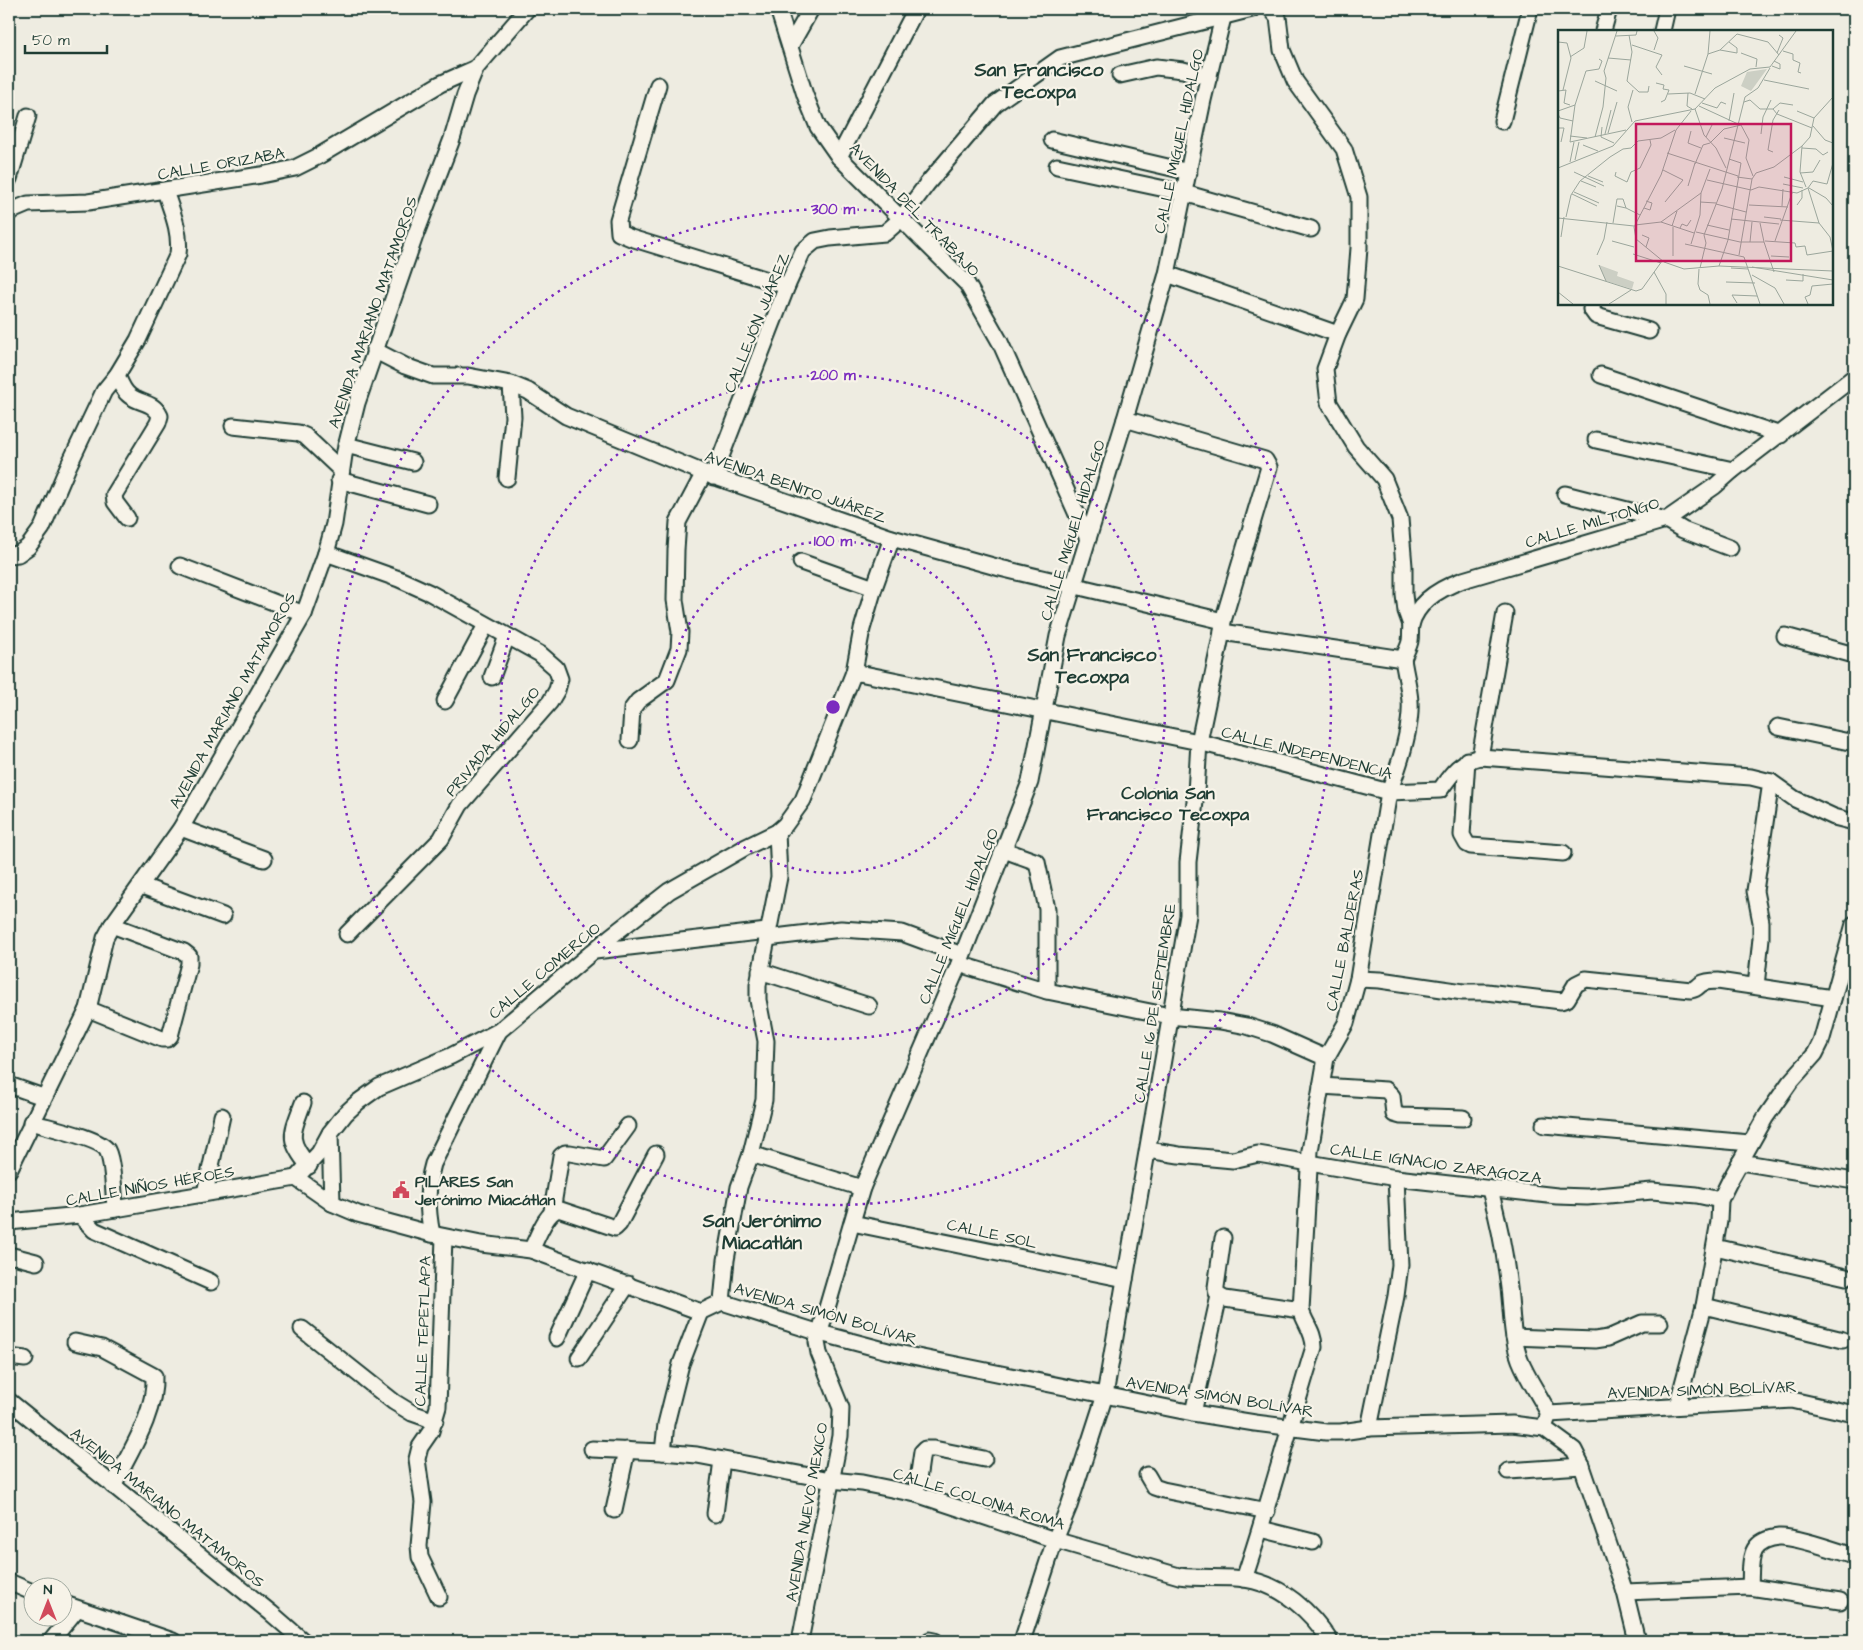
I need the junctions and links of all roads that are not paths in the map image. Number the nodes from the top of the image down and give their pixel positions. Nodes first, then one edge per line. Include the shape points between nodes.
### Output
1 (527, 9) edge
2 (778, 9) edge
3 (811, 9) edge
4 (916, 9) edge
5 (1252, 9) edge
6 (1271, 9) edge
7 (1530, 9) edge
8 (1609, 9) edge
9 (1667, 9) edge
10 (1224, 13) edge
11 (1603, 30) edge
12 (1662, 30) edge
13 (790, 46) junction
14 (476, 68) junction
15 (1120, 75) dead end
16 (1209, 77) junction
17 (658, 86) dead end
18 (28, 116) dead end
19 (1502, 121) dead end
20 (1052, 140) dead end
21 (838, 157) junction
22 (1057, 166) dead end
23 (1189, 172) junction
24 (9, 179) edge
25 (165, 191) junction
26 (1184, 193) junction
27 (9, 212) edge
28 (901, 220) junction
29 (1311, 229) dead end
30 (1167, 274) junction
31 (787, 286) junction
32 (1593, 305) edge
33 (1648, 331) dead end
34 (1338, 334) junction
35 (374, 350) junction
36 (117, 375) junction
37 (1600, 375) dead end
38 (1854, 377) edge
39 (511, 384) junction
40 (1125, 419) junction
41 (233, 426) dead end
42 (1781, 434) junction
43 (1596, 440) dead end
44 (346, 445) junction
45 (413, 462) dead end
46 (1733, 470) junction
47 (340, 475) junction
48 (708, 475) junction
49 (507, 478) dead end
50 (1565, 494) dead end
51 (428, 504) dead end
52 (127, 518) dead end
53 (1666, 520) junction
54 (892, 538) junction
55 (1088, 539) junction
56 (1730, 548) dead end
57 (326, 553) junction
58 (9, 555) edge
59 (801, 562) dead end
60 (180, 566) dead end
61 (1074, 586) junction
62 (874, 588) junction
63 (1505, 613) dead end
64 (304, 614) junction
65 (486, 625) junction
66 (1223, 626) junction
67 (1411, 626) junction
68 (507, 636) junction
69 (1785, 636) dead end
70 (1854, 655) edge
71 (1403, 659) junction
72 (854, 672) junction
73 (492, 677) dead end
74 (445, 701) dead end
75 (1044, 712) junction
76 (1778, 727) dead end
77 (630, 740) dead end
78 (1199, 742) junction
79 (1854, 743) edge
80 (1473, 758) junction
81 (1771, 782) junction
82 (1389, 792) junction
83 (1854, 822) edge
84 (181, 828) junction
85 (777, 832) junction
86 (1004, 850) junction
87 (1563, 853) dead end
88 (264, 859) dead end
89 (142, 886) junction
90 (223, 916) dead end
91 (1854, 924) edge
92 (112, 926) junction
93 (347, 934) dead end
94 (767, 934) junction
95 (595, 951) junction
96 (960, 959) junction
97 (760, 971) junction
98 (1358, 979) junction
99 (1756, 986) junction
100 (1047, 991) junction
101 (1833, 998) junction
102 (869, 1006) dead end
103 (88, 1010) junction
104 (1170, 1016) junction
105 (499, 1031) junction
106 (1326, 1058) junction
107 (9, 1085) edge
108 (1321, 1086) junction
109 (43, 1097) junction
110 (303, 1102) dead end
111 (222, 1116) dead end
112 (1463, 1118) dead end
113 (31, 1122) junction
114 (628, 1126) dead end
115 (1544, 1126) dead end
116 (330, 1133) junction
117 (1750, 1143) junction
118 (1148, 1150) junction
119 (656, 1154) dead end
120 (751, 1154) junction
121 (1740, 1162) junction
122 (1311, 1163) junction
123 (309, 1166) junction
124 (9, 1170) edge
125 (296, 1178) junction
126 (1396, 1178) junction
127 (1854, 1180) edge
128 (862, 1188) junction
129 (1490, 1190) junction
130 (205, 1193) junction
131 (1720, 1200) junction
132 (332, 1203) junction
133 (115, 1209) junction
134 (552, 1211) junction
135 (80, 1215) junction
136 (9, 1222) edge
137 (852, 1222) junction
138 (438, 1235) junction
139 (1223, 1238) dead end
140 (1714, 1247) junction
141 (531, 1250) junction
142 (9, 1256) edge
143 (36, 1262) dead end
144 (588, 1270) junction
145 (1846, 1277) dead end
146 (1125, 1279) junction
147 (211, 1282) dead end
148 (628, 1284) junction
149 (1219, 1296) junction
150 (722, 1302) junction
151 (1704, 1306) junction
152 (1301, 1310) junction
153 (702, 1312) junction
154 (1660, 1323) dead end
155 (302, 1329) dead end
156 (820, 1333) junction
157 (1514, 1337) junction
158 (557, 1338) dead end
159 (1843, 1340) dead end
160 (74, 1342) dead end
161 (9, 1357) edge
162 (578, 1358) dead end
163 (25, 1359) dead end
164 (1105, 1395) junction
165 (9, 1402) edge
166 (1677, 1406) junction
167 (1193, 1413) junction
168 (1854, 1414) edge
169 (435, 1421) junction
170 (1546, 1421) junction
171 (1289, 1427) junction
172 (1369, 1428) junction
173 (592, 1449) dead end
174 (627, 1450) junction
175 (663, 1452) junction
176 (722, 1460) junction
177 (984, 1460) dead end
178 (1582, 1466) junction
179 (1508, 1471) dead end
180 (1148, 1475) dead end
181 (831, 1480) junction
182 (113, 1486) junction
183 (916, 1494) junction
184 (614, 1510) dead end
185 (1267, 1511) junction
186 (715, 1514) dead end
187 (1261, 1529) junction
188 (1055, 1540) junction
189 (1313, 1542) dead end
190 (1854, 1556) edge
191 (1244, 1579) junction
192 (9, 1582) edge
193 (1750, 1587) junction
194 (22, 1588) edge
195 (1625, 1592) junction
196 (439, 1597) dead end
197 (1840, 1601) dead end
198 (72, 1607) edge
199 (77, 1609) junction
200 (51, 1641) edge
201 (173, 1641) edge
202 (303, 1641) edge
203 (800, 1641) edge
204 (1022, 1641) edge
205 (1330, 1641) edge
206 (1637, 1641) edge

1 - 14 street, AVENIDA MARIANO MATAMOROS
2 - 13 street, AVENIDA DEL TRABAJO
3 - 13 street
4 - 21 street
5 - 10 street
6 - 34 street via 1278,17 1282,50 1295,81 1344,149 1359,197 1355,299
7 - 19 street
8 - 11 street
9 - 12 street
10 - 16 street, CALLE MIGUEL HIDALGO
10 - 28 street via 1060,58 995,104
13 - 21 street, AVENIDA DEL TRABAJO via 818,127
14 - 25 street, CALLE ORIZABA via 440,84 294,168
14 - 35 street, AVENIDA MARIANO MATAMOROS
15 - 16 street via 1156,67
16 - 23 street, CALLE MIGUEL HIDALGO
17 - 31 street via 618,220 619,233
18 - 24 street
20 - 23 street
21 - 28 street, AVENIDA DEL TRABAJO
22 - 26 street
23 - 26 street, CALLE MIGUEL HIDALGO
25 - 27 street, CALLE ORIZABA via 88,202 28,204
25 - 36 street via 179,232 178,254 138,340
26 - 29 street
26 - 30 street, CALLE MIGUEL HIDALGO
28 - 31 street, CALLEJÓN JUÁREZ via 885,233 815,241 803,251
28 - 55 street, AVENIDA DEL TRABAJO via 967,284 1000,342
30 - 34 street
30 - 40 street, CALLE MIGUEL HIDALGO
31 - 48 street, CALLEJÓN JUÁREZ
32 - 33 street via 1591,309 1596,316
34 - 67 street via 1325,369 1329,404 1356,447 1384,479 1400,519 1404,595
35 - 39 street, AVENIDA BENITO JUÁREZ via 433,376 468,376
35 - 44 street, AVENIDA MARIANO MATAMOROS
36 - 52 street via 130,396 157,408 160,416 114,495 115,502
36 - 58 street via 104,391 42,528 28,547 18,554
37 - 42 street
38 - 42 street, CALLE MILTONGO
39 - 48 street, AVENIDA BENITO JUÁREZ via 566,416
39 - 49 street via 513,417
40 - 55 street, CALLE MIGUEL HIDALGO
40 - 66 street, CALLE 16 DE SEPTIEMBRE via 1265,460 1269,467
41 - 47 street via 305,436
42 - 46 street, CALLE MILTONGO
43 - 46 street
44 - 45 street
44 - 47 street, AVENIDA MARIANO MATAMOROS
46 - 53 street, CALLE MILTONGO
47 - 51 street
47 - 57 street, AVENIDA MARIANO MATAMOROS via 334,524
48 - 54 street, AVENIDA BENITO JUÁREZ
48 - 77 street, CALLEJÓN JUÁREZ via 678,522 676,600 680,649 667,680 632,709
50 - 53 street
53 - 56 street
53 - 67 street, CALLE MILTONGO via 1444,587 1417,612
54 - 61 street, AVENIDA BENITO JUÁREZ
54 - 62 street
55 - 61 street, CALLE MIGUEL HIDALGO
57 - 64 street, AVENIDA MARIANO MATAMOROS
57 - 65 street, PRIVADA HIDALGO via 399,579
59 - 62 street
60 - 64 street
61 - 66 street, AVENIDA BENITO JUÁREZ
61 - 75 street, CALLE MIGUEL HIDALGO via 1058,636
62 - 72 street
63 - 80 street
64 - 84 street, AVENIDA MARIANO MATAMOROS
65 - 68 street, PRIVADA HIDALGO
65 - 74 street
66 - 71 street, AVENIDA BENITO JUÁREZ
66 - 78 street, CALLE 16 DE SEPTIEMBRE
67 - 71 street, CALLE MILTONGO via 1410,643
68 - 73 street
68 - 93 street, PRIVADA HIDALGO via 540,654 556,668 560,679 557,690 460,805 441,838
69 - 70 street
71 - 82 street, CALLE BALDERAS via 1410,719
72 - 75 street, CALLE INDEPENDENCIA
72 - 85 street via 804,800
75 - 78 street, CALLE INDEPENDENCIA
75 - 86 street, CALLE MIGUEL HIDALGO via 1030,782
76 - 79 street
78 - 82 street, CALLE INDEPENDENCIA
78 - 104 street, CALLE 16 DE SEPTIEMBRE via 1190,830 1188,915
80 - 81 street via 1733,775
80 - 82 street, CALLE INDEPENDENCIA via 1452,774 1440,790
80 - 87 street via 1462,835 1467,844
81 - 83 street via 1808,806
81 - 99 street via 1755,890 1761,922
82 - 98 street, CALLE BALDERAS
84 - 88 street
84 - 89 street, AVENIDA MARIANO MATAMOROS
85 - 94 street via 779,877
85 - 95 street, CALLE COMERCIO via 669,891
86 - 96 street, CALLE MIGUEL HIDALGO
86 - 100 street via 1038,862 1047,909
89 - 90 street
89 - 92 street, AVENIDA MARIANO MATAMOROS
91 - 101 street
92 - 103 street, AVENIDA MARIANO MATAMOROS via 105,938
92 - 103 street via 188,959 170,1036 162,1039
94 - 95 street
94 - 96 street via 841,929 902,933
94 - 97 street
95 - 105 street, CALLE COMERCIO
96 - 100 street
96 - 128 street, CALLE MIGUEL HIDALGO
97 - 102 street
97 - 120 street via 758,1000 766,1042 766,1066 764,1100
98 - 99 street via 1561,1001 1568,999 1576,984 1586,979 1691,990 1718,981
98 - 106 street, CALLE BALDERAS via 1346,1023
99 - 101 street
100 - 104 street
101 - 117 street via 1815,1054 1790,1082
103 - 109 street, AVENIDA MARIANO MATAMOROS
104 - 106 street via 1247,1026
104 - 118 street, CALLE 16 DE SEPTIEMBRE
105 - 116 street, CALLE COMERCIO via 378,1087 345,1114
105 - 138 street, CALLE TEPETLAPA via 433,1164 428,1182 427,1212
106 - 108 street, CALLE BALDERAS
107 - 109 street
108 - 112 street via 1386,1090 1392,1096 1394,1114 1401,1116
108 - 122 street, CALLE BALDERAS via 1310,1151
109 - 113 street, AVENIDA MARIANO MATAMOROS
110 - 123 street via 292,1140
111 - 130 street
113 - 124 street, AVENIDA MARIANO MATAMOROS
113 - 133 street via 88,1139 107,1150
114 - 134 street via 604,1159 570,1153 560,1156
115 - 117 street
116 - 123 street, CALLE COMERCIO
116 - 132 street
117 - 121 street
118 - 122 street, CALLE IGNACIO ZARAGOZA via 1233,1160 1258,1154
118 - 146 street, CALLE 16 DE SEPTIEMBRE
119 - 134 street via 615,1228 565,1210
120 - 128 street
120 - 150 street via 739,1186
121 - 127 street
121 - 131 street
122 - 126 street, CALLE IGNACIO ZARAGOZA
122 - 152 street, CALLE BALDERAS
123 - 125 street, CALLE COMERCIO
125 - 130 street, CALLE NIÑOS HÉROES
125 - 132 street
126 - 129 street, CALLE IGNACIO ZARAGOZA
126 - 172 street via 1400,1265
128 - 137 street, CALLE MIGUEL HIDALGO
129 - 131 street, CALLE IGNACIO ZARAGOZA via 1574,1197 1652,1192
129 - 157 street via 1504,1250
130 - 133 street, CALLE NIÑOS HÉROES
131 - 140 street
132 - 138 street via 358,1214
133 - 135 street, CALLE NIÑOS HÉROES
134 - 141 street
135 - 136 street, CALLE NIÑOS HÉROES
135 - 147 street via 94,1230
137 - 146 street, CALLE SOL
137 - 156 street, CALLE MIGUEL HIDALGO
138 - 141 street
138 - 169 street, CALLE TEPETLAPA via 438,1407
139 - 149 street via 1216,1287
140 - 145 street
140 - 151 street
141 - 144 street
142 - 143 street
144 - 148 street
144 - 158 street
146 - 164 street, CALLE 16 DE SEPTIEMBRE
148 - 153 street
148 - 162 street
149 - 152 street
149 - 167 street
150 - 153 street
150 - 156 street, AVENIDA SIMÓN BOLÍVAR
151 - 159 street
151 - 166 street
152 - 171 street, CALLE BALDERAS via 1314,1336 1314,1347
153 - 175 street via 681,1364 666,1424
154 - 157 street via 1642,1323 1608,1338 1595,1340
155 - 169 street via 394,1402
156 - 164 street, AVENIDA SIMÓN BOLÍVAR via 888,1351
156 - 181 street, AVENIDA NUEVO MEXICO via 817,1342 819,1353 841,1408 840,1436
157 - 170 street via 1520,1360
160 - 182 street via 102,1348 154,1376 150,1409
161 - 163 street
164 - 167 street, AVENIDA SIMÓN BOLÍVAR
164 - 188 street, CALLE 16 DE SEPTIEMBRE
165 - 182 street, AVENIDA MARIANO MATAMOROS
166 - 168 street, AVENIDA SIMÓN BOLÍVAR via 1792,1400
166 - 170 street, AVENIDA SIMÓN BOLÍVAR
167 - 171 street, AVENIDA SIMÓN BOLÍVAR
169 - 196 street, CALLE TEPETLAPA via 417,1459 423,1502 420,1556
170 - 172 street, AVENIDA SIMÓN BOLÍVAR
170 - 178 street, AVENIDA SIMÓN BOLÍVAR via 1574,1450
171 - 172 street, AVENIDA SIMÓN BOLÍVAR via 1326,1432
171 - 185 street, CALLE BALDERAS
173 - 174 street, CALLE COLONIA ROMA
174 - 175 street, CALLE COLONIA ROMA
174 - 184 street
175 - 176 street, CALLE COLONIA ROMA
176 - 181 street, CALLE COLONIA ROMA
176 - 186 street
177 - 183 street via 925,1449
178 - 179 street
178 - 195 street, AVENIDA SIMÓN BOLÍVAR
180 - 185 street via 1154,1487 1163,1490
181 - 183 street, CALLE COLONIA ROMA
181 - 203 street, AVENIDA NUEVO MEXICO
182 - 202 street, AVENIDA MARIANO MATAMOROS
183 - 188 street, CALLE COLONIA ROMA
185 - 187 street, CALLE BALDERAS
187 - 189 street
187 - 191 street, CALLE BALDERAS
188 - 191 street, CALLE COLONIA ROMA via 1179,1576
188 - 204 street, CALLE 16 DE SEPTIEMBRE
190 - 193 street via 1792,1539 1779,1537 1763,1541 1755,1549
191 - 205 street, CALLE COLONIA ROMA via 1268,1584 1299,1605
192 - 194 street
193 - 195 street
193 - 197 street
195 - 206 street, AVENIDA SIMÓN BOLÍVAR
198 - 199 street
199 - 200 street
199 - 201 street

